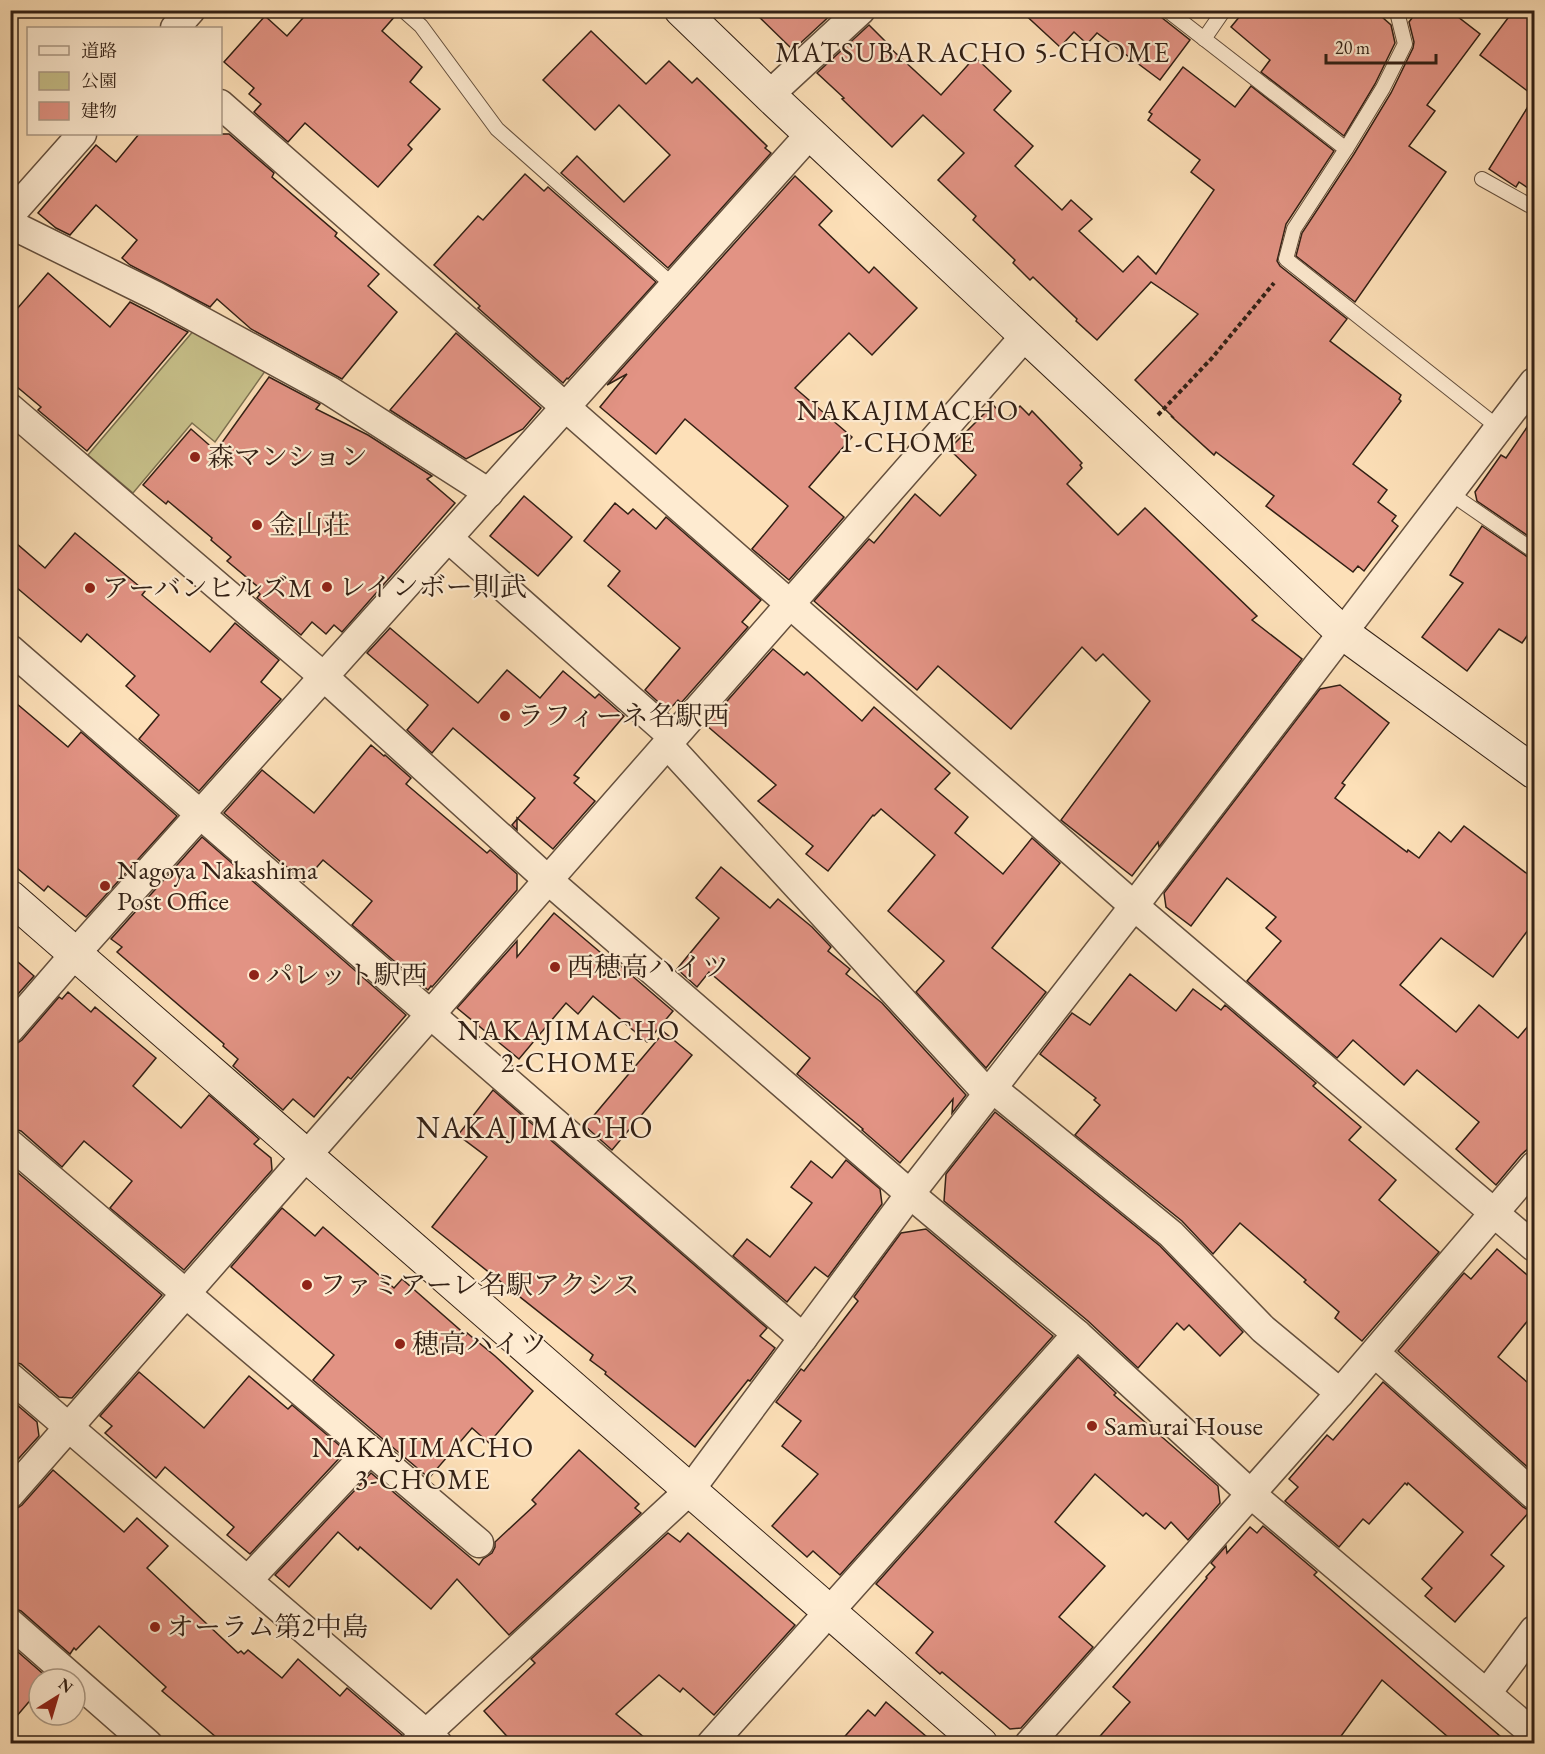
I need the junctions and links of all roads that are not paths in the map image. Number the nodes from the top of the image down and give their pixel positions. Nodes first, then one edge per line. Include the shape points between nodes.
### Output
1 (191, 10) edge
2 (403, 10) edge
3 (681, 10) edge
4 (861, 10) edge
5 (1167, 10) edge
6 (1224, 10) edge
7 (1399, 10) edge
8 (176, 27) edge
9 (1204, 39) junction
10 (770, 95) junction
11 (222, 106) edge
12 (810, 134) junction
13 (81, 135) edge
14 (1346, 149) junction
15 (1482, 179) dead end
16 (1534, 208) edge
17 (10, 215) edge
18 (10, 224) edge
19 (674, 286) junction
20 (1025, 336) junction
21 (1534, 382) edge
22 (10, 408) edge
23 (565, 408) junction
24 (1499, 428) junction
25 (489, 493) junction
26 (1450, 493) junction
27 (448, 538) junction
28 (1534, 551) edge
29 (790, 603) junction
30 (1343, 633) junction
31 (10, 649) edge
32 (324, 677) junction
33 (670, 740) junction
34 (1534, 772) edge
35 (200, 815) junction
36 (548, 880) junction
37 (10, 897) edge
38 (1134, 906) junction
39 (75, 954) junction
40 (431, 1013) junction
41 (10, 1029) edge
42 (990, 1091) junction
43 (10, 1144) edge
44 (306, 1155) junction
45 (1534, 1166) edge
46 (910, 1194) junction
47 (1495, 1212) junction
48 (1534, 1247) edge
49 (185, 1294) junction
50 (1077, 1334) junction
51 (803, 1338) junction
52 (1375, 1353) junction
53 (10, 1377) edge
54 (1340, 1393) junction
55 (69, 1426) junction
56 (370, 1450) junction
57 (690, 1490) junction
58 (10, 1494) edge
59 (1251, 1494) junction
60 (1534, 1495) edge
61 (478, 1543) dead end
62 (248, 1580) junction
63 (829, 1612) junction
64 (10, 1623) edge
65 (1534, 1630) edge
66 (1487, 1693) junction
67 (1534, 1734) edge
68 (427, 1740) edge
69 (148, 1743) edge
70 (711, 1743) edge
71 (981, 1743) edge
72 (1029, 1743) edge

1 - 8 street
2 - 19 lane via 421,26 497,129
3 - 10 street
4 - 10 street
5 - 9 lane
6 - 9 lane
7 - 14 lane via 1405,44
9 - 14 lane
10 - 12 street
11 - 23 street
12 - 19 street
12 - 20 street
13 - 17 street
14 - 24 lane via 1294,229 1286,259
15 - 16 lane
18 - 25 street via 156,296 330,391
19 - 23 street
20 - 29 street
20 - 30 street
21 - 24 street
22 - 32 street
23 - 25 street
23 - 29 street
24 - 26 street
25 - 27 street
26 - 28 lane
26 - 30 street
27 - 32 street
27 - 33 street
29 - 33 street
29 - 38 street
30 - 34 street
30 - 38 street
31 - 35 street
32 - 35 street
32 - 36 street
33 - 36 street
33 - 42 street
35 - 39 street
35 - 40 street
36 - 40 street
36 - 46 street
37 - 39 street
38 - 42 street
38 - 47 street
39 - 41 street
39 - 44 street
40 - 44 street
40 - 51 street
42 - 46 street
42 - 54 street via 1171,1234 1263,1329
43 - 49 street
44 - 49 street
44 - 57 street
45 - 47 street
46 - 50 street
46 - 51 street
47 - 48 street
47 - 52 street
49 - 55 street
49 - 56 street
50 - 59 street
50 - 63 street
51 - 57 street
52 - 54 street
52 - 60 street
53 - 55 street
54 - 59 street
55 - 58 street
55 - 62 street
56 - 61 street
56 - 62 street
57 - 63 street
57 - 68 street
59 - 66 street
59 - 72 street
62 - 68 street
63 - 70 street
63 - 71 street
64 - 69 street
65 - 66 street
66 - 67 street

